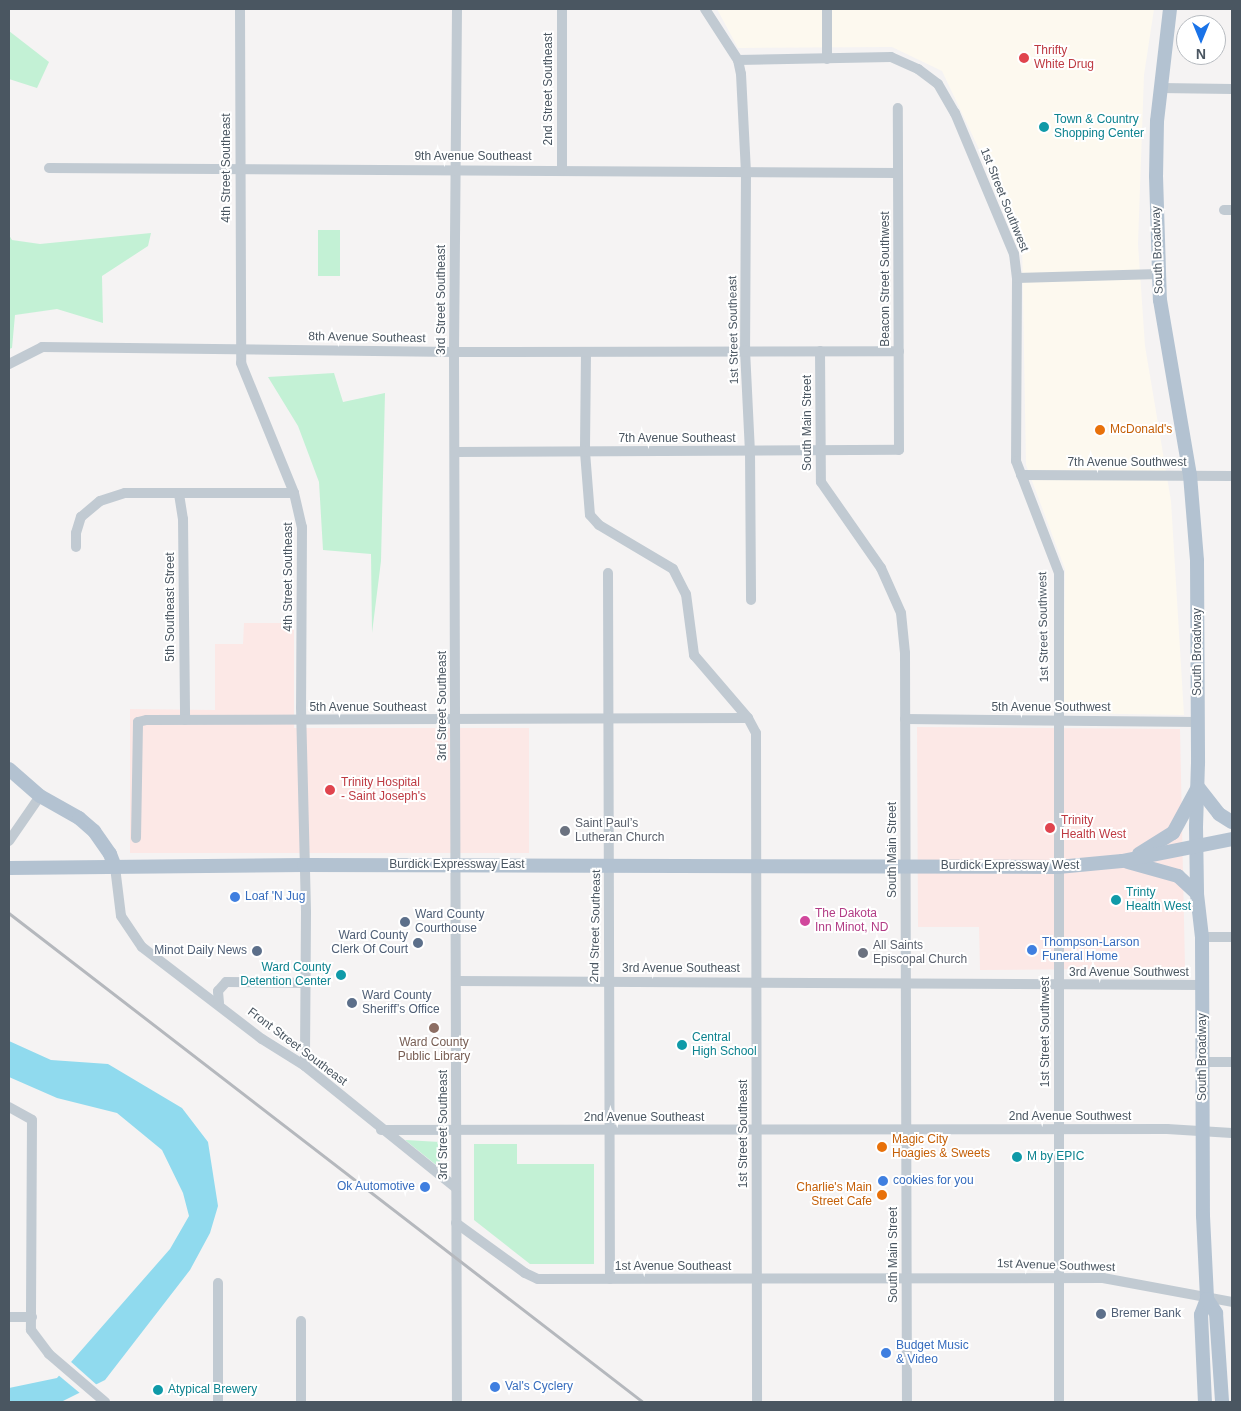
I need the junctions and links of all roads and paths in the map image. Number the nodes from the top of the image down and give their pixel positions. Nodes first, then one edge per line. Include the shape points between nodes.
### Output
1 (240, 9) edge
2 (457, 9) edge
3 (562, 9) edge
4 (705, 9) edge
5 (827, 9) edge
6 (1170, 9) edge
7 (827, 59) junction
8 (738, 60) junction
9 (1160, 88) junction
10 (1232, 89) edge
11 (898, 108) dead end
12 (48, 168) dead end
13 (455, 169) junction
14 (562, 170) junction
15 (240, 172) junction
16 (746, 172) junction
17 (898, 173) junction
18 (1159, 274) junction
19 (1017, 278) junction
20 (240, 350) junction
21 (745, 350) junction
22 (820, 351) junction
23 (454, 352) junction
24 (586, 352) junction
25 (898, 352) junction
26 (9, 364) edge
27 (899, 450) joint
28 (750, 451) junction
29 (455, 452) junction
30 (585, 452) junction
31 (819, 452) junction
32 (1022, 475) junction
33 (1190, 475) junction
34 (1232, 476) edge
35 (294, 493) junction
36 (179, 494) junction
37 (76, 546) dead end
38 (608, 573) dead end
39 (751, 600) dead end
40 (748, 718) junction
41 (905, 719) junction
42 (185, 720) junction
43 (456, 720) junction
44 (607, 720) junction
45 (1058, 720) junction
46 (301, 721) junction
47 (1198, 722) junction
48 (9, 769) edge
49 (1198, 787) junction
50 (40, 796) junction
51 (1232, 822) edge
52 (136, 838) dead end
53 (1232, 839) edge
54 (9, 841) edge
55 (1196, 846) junction
56 (1122, 861) junction
57 (304, 865) junction
58 (455, 865) junction
59 (610, 865) junction
60 (756, 866) junction
61 (906, 866) junction
62 (115, 867) junction
63 (1058, 867) junction
64 (9, 868) edge
65 (1197, 894) junction
66 (1202, 937) junction
67 (1232, 937) edge
68 (456, 981) junction
69 (608, 982) junction
70 (758, 982) junction
71 (306, 983) junction
72 (906, 985) junction
73 (1202, 985) junction
74 (1058, 986) junction
75 (218, 1003) junction
76 (1203, 1062) junction
77 (1232, 1062) edge
78 (304, 1066) junction
79 (9, 1107) edge
80 (906, 1128) junction
81 (1059, 1129) junction
82 (381, 1130) junction
83 (610, 1130) junction
84 (756, 1130) junction
85 (1203, 1131) junction
86 (456, 1132) junction
87 (1232, 1133) edge
88 (456, 1188) junction
89 (456, 1223) junction
90 (1058, 1278) junction
91 (907, 1279) junction
92 (610, 1280) junction
93 (756, 1280) junction
94 (218, 1283) dead end
95 (1207, 1299) junction
96 (1232, 1302) edge
97 (9, 1316) edge
98 (32, 1317) junction
99 (301, 1322) dead end
100 (103, 1401) edge
101 (218, 1402) edge
102 (301, 1402) edge
103 (457, 1402) edge
104 (757, 1402) edge
105 (907, 1402) edge
106 (1058, 1402) edge
107 (1206, 1402) edge
108 (1222, 1402) edge

1 - 15 street, 4th Street Southeast
2 - 13 street, 3rd Street Southeast
3 - 14 street, 2nd Street Southeast
4 - 8 street
5 - 7 street
6 - 9 main road, South Broadway
7 - 8 street, 1st Street Southwest
7 - 19 street, 1st Street Southwest via 891,57 918,69 938,84 955,113 994,202 1014,254
8 - 16 street, 1st Street Southeast
9 - 10 street
9 - 18 main road, South Broadway via 1156,176
11 - 17 street, Beacon Street Southwest
12 - 15 street, 9th Avenue Southeast
13 - 14 street, 9th Avenue Southeast
13 - 15 street, 9th Avenue Southeast
13 - 23 street, 3rd Street Southeast
14 - 16 street, 9th Avenue Southeast
15 - 20 street, 4th Street Southeast
16 - 17 street, 9th Avenue Southeast
16 - 21 street, 1st Street Southeast
17 - 25 street, Beacon Street Southwest
18 - 19 street
18 - 33 main road, South Broadway via 1160,300
19 - 32 street, 1st Street Southwest via 1016,461
20 - 23 street, 8th Avenue Southeast
20 - 26 street, 8th Avenue Southeast via 42,347
20 - 35 street, 4th Street Southeast via 240,363
21 - 22 street, 8th Avenue Southeast
21 - 24 street, 8th Avenue Southeast
21 - 28 street, 1st Street Southeast
22 - 25 street, 8th Avenue Southeast
22 - 31 street, South Main Street
23 - 24 street, 8th Avenue Southeast
23 - 29 street, 3rd Street Southeast
24 - 30 street
25 - 27 street, Beacon Street Southwest
27 - 31 street, 7th Avenue Southeast
28 - 30 street, 7th Avenue Southeast
28 - 31 street, 7th Avenue Southeast
28 - 39 street, 1st Street Southeast
29 - 30 street, 7th Avenue Southeast
29 - 43 street, 3rd Street Southeast
30 - 40 street via 590,514 599,525 673,569 686,594 694,655
31 - 41 street, South Main Street via 821,482 882,568 901,612
32 - 33 street, 7th Avenue Southwest
32 - 45 street, 1st Street Southwest via 1058,573
33 - 34 street, 7th Avenue Southwest
33 - 47 main road, South Broadway via 1197,561
35 - 36 street
35 - 46 street, 4th Street Southeast via 302,527
36 - 37 street via 126,493 100,501 81,517
36 - 42 street, 5th Southeast Street via 183,519
38 - 44 street, 2nd Street Southeast
40 - 44 street, 5th Avenue Southeast
40 - 60 street, 1st Street Southeast via 756,734
41 - 45 street, 5th Avenue Southwest
41 - 61 street, South Main Street
42 - 46 street, 5th Avenue Southeast
42 - 52 street, 5th Avenue Southeast via 138,722
43 - 44 street, 5th Avenue Southeast
43 - 46 street, 5th Avenue Southeast
43 - 58 street, 3rd Street Southeast
44 - 59 street, 2nd Street Southeast
45 - 47 street, 5th Avenue Southwest
45 - 63 street, 1st Street Southwest
46 - 57 street, 4th Street Southeast
47 - 49 main road, South Broadway
48 - 50 main road
49 - 51 main road via 1219,814
49 - 55 main road, South Broadway
49 - 56 main road via 1173,833
50 - 54 street
50 - 62 main road via 79,818 94,831
53 - 55 main road, Burdick Expressway West
55 - 56 main road, Burdick Expressway West
55 - 65 main road, South Broadway
56 - 63 main road, Burdick Expressway West
56 - 65 main road via 1178,876
57 - 58 main road, Burdick Expressway East
57 - 62 main road, Burdick Expressway East
57 - 71 street, 4th Street Southeast
58 - 59 main road, Burdick Expressway East
58 - 68 street, 3rd Street Southeast
59 - 60 main road, Burdick Expressway East
59 - 69 street, 2nd Street Southeast
60 - 61 main road, Burdick Expressway East
60 - 70 street, 1st Street Southeast
61 - 63 main road, Burdick Expressway West
61 - 72 street, South Main Street
62 - 64 main road, Burdick Expressway East
62 - 75 street, Front Street Southeast via 119,908 125,925 142,947
63 - 74 street, 1st Street Southwest
65 - 66 main road, South Broadway
66 - 67 street
66 - 73 main road, South Broadway
68 - 69 street, 3rd Avenue Southeast
68 - 86 street, 3rd Street Southeast
69 - 70 street, 3rd Avenue Southeast
69 - 83 street, 2nd Street Southeast
70 - 72 street, 3rd Avenue Southeast
70 - 84 street, 1st Street Southeast
71 - 75 street via 226,982 218,991
71 - 78 street, 4th Street Southeast
72 - 74 street, 3rd Avenue Southwest
72 - 80 street, South Main Street
73 - 74 street, 3rd Avenue Southwest
73 - 76 main road, South Broadway
74 - 81 street, 1st Street Southwest
75 - 78 street, Front Street Southeast via 262,1039
76 - 77 street
76 - 85 main road, South Broadway
78 - 82 street, Front Street Southeast
79 - 98 street via 32,1120
80 - 81 street, 2nd Avenue Southwest
80 - 84 street, 2nd Avenue Southeast
80 - 91 street, South Main Street
81 - 85 street, 2nd Avenue Southwest
81 - 90 street, 1st Street Southwest
82 - 86 street, 2nd Avenue Southeast
82 - 88 street, Front Street Southeast
83 - 84 street, 2nd Avenue Southeast
83 - 86 street, 2nd Avenue Southeast
83 - 92 street, 2nd Street Southeast
84 - 93 street, 1st Street Southeast
85 - 87 street, 2nd Avenue Southwest
85 - 95 main road, South Broadway
86 - 88 street, 3rd Street Southeast
88 - 89 street, 3rd Street Southeast
89 - 92 street, 1st Avenue Southeast via 524,1273 538,1279
89 - 103 street, 3rd Street Southeast
90 - 91 street, 1st Avenue Southwest
90 - 95 street, 1st Avenue Southwest via 1116,1279
90 - 106 street, 1st Street Southwest
91 - 93 street, 1st Avenue Southeast
91 - 105 street, South Main Street
92 - 93 street, 1st Avenue Southeast
93 - 104 street, 1st Street Southeast
94 - 101 street
95 - 96 street, 1st Avenue Southwest
95 - 107 main road, South Broadway via 1200,1315
95 - 108 main road, South Broadway via 1216,1313
97 - 98 street
98 - 100 street via 31,1330 35,1340
99 - 102 street

